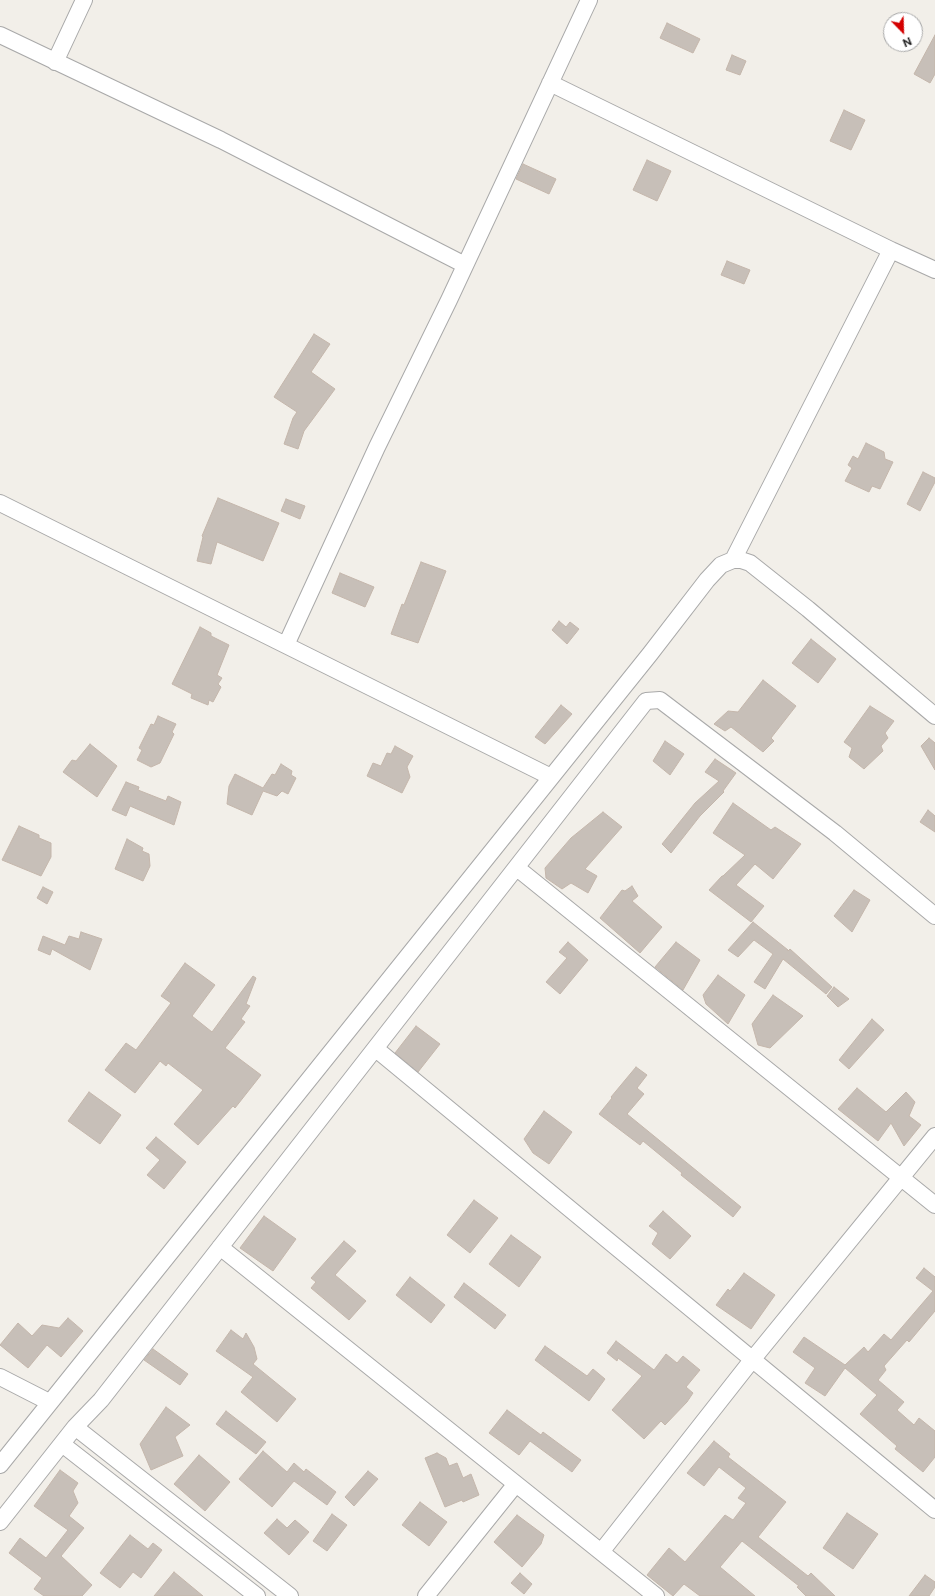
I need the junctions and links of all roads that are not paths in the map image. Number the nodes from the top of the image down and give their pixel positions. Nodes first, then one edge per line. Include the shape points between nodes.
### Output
1 (84, 0) edge
2 (589, 0) edge
3 (0, 35) edge
4 (56, 62) junction
5 (550, 83) junction
6 (892, 250) junction
7 (465, 265) junction
8 (935, 270) edge
9 (0, 503) edge
10 (733, 560) junction
11 (286, 645) junction
12 (935, 716) edge
13 (551, 777) junction
14 (517, 868) junction
15 (935, 916) edge
16 (376, 1049) junction
17 (935, 1136) edge
18 (902, 1177) junction
19 (935, 1204) edge
20 (220, 1247) junction
21 (752, 1360) junction
22 (0, 1377) edge
23 (49, 1402) junction
24 (75, 1426) junction
25 (62, 1444) junction
26 (0, 1465) edge
27 (516, 1485) junction
28 (935, 1510) edge
29 (0, 1522) edge
30 (601, 1552) junction
31 (257, 1596) edge
32 (290, 1596) edge
33 (426, 1596) edge
34 (656, 1596) edge

1 - 4 street
2 - 5 street
3 - 4 street
4 - 7 street via 221,140
5 - 6 street
5 - 7 street
6 - 8 street
6 - 10 street
7 - 11 street
9 - 11 street
10 - 12 street via 750,563
10 - 13 street via 721,565 707,580
11 - 13 street
13 - 23 street
14 - 15 street via 646,701 660,700 835,833
14 - 16 street
14 - 18 street
16 - 20 street
16 - 21 street
17 - 18 street
18 - 19 street
18 - 21 street
20 - 24 street via 101,1400
20 - 27 street
21 - 28 street
21 - 30 street
22 - 23 street
23 - 26 street
24 - 25 street
24 - 32 street
25 - 29 street
25 - 31 street
27 - 30 street
27 - 33 street
30 - 34 street

